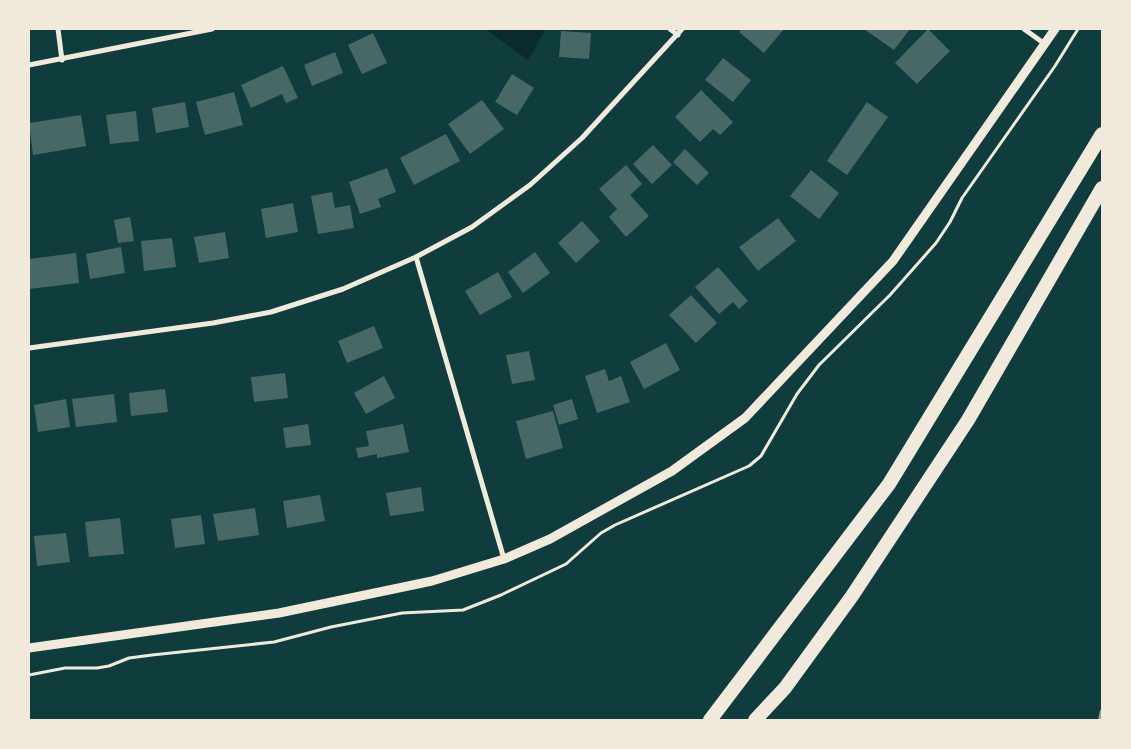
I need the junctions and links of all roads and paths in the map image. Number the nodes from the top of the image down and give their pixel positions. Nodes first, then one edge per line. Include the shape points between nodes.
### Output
1 (58, 29) edge
2 (212, 29) edge
3 (670, 29) edge
4 (682, 29) edge
5 (1024, 29) edge
6 (1055, 29) edge
7 (1078, 29) edge
8 (678, 35) junction
9 (1045, 44) junction
10 (62, 60) junction
11 (29, 65) edge
12 (1102, 134) edge
13 (1102, 188) edge
14 (416, 257) junction
15 (29, 348) edge
16 (504, 559) junction
17 (29, 648) edge
18 (29, 675) edge
19 (710, 720) edge
20 (755, 720) edge

1 - 10 street
2 - 10 street
3 - 8 street
4 - 8 street
5 - 9 street
6 - 9 street
7 - 18 path via 962,198 936,243 890,295 819,366 797,394 761,456 749,466 615,525 566,564 463,610 402,613 274,642 129,658 109,666 65,668
8 - 14 street via 582,138 530,185 472,227
9 - 16 street via 893,261 745,418 672,471 550,539
10 - 11 street
12 - 19 highway via 889,484
13 - 20 highway via 958,436 847,604 785,688
14 - 15 street via 343,290 271,312
14 - 16 street
16 - 17 street via 432,581 280,613

